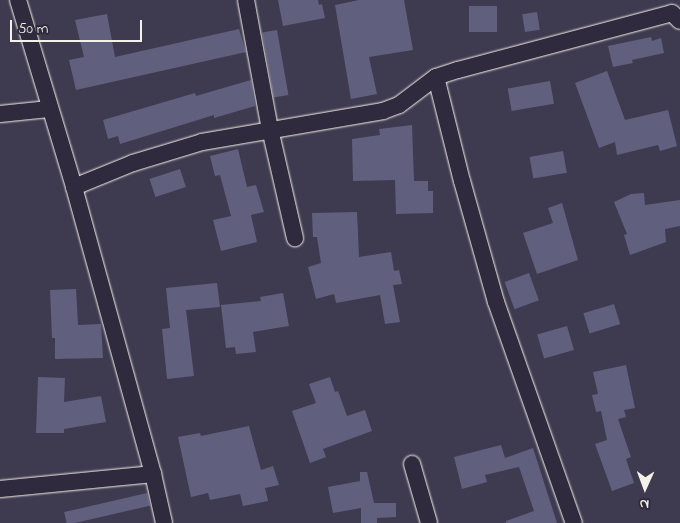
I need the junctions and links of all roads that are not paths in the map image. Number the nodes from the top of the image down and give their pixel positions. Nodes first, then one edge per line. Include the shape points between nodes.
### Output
1 (18, 0) edge
2 (246, 0) edge
3 (672, 11) edge
4 (436, 77) junction
5 (49, 110) junction
6 (0, 114) edge
7 (270, 129) junction
8 (74, 187) junction
9 (295, 238) dead end
10 (412, 464) dead end
11 (153, 474) junction
12 (0, 489) edge
13 (164, 523) edge
14 (429, 523) edge
15 (574, 523) edge

1 - 5 street
2 - 7 street
3 - 4 street
4 - 7 street via 399,104 383,111
4 - 15 street via 496,302
5 - 6 street
5 - 8 street
7 - 8 street via 202,142 133,163
7 - 9 street
8 - 11 street
10 - 14 street
11 - 12 street
11 - 13 street

